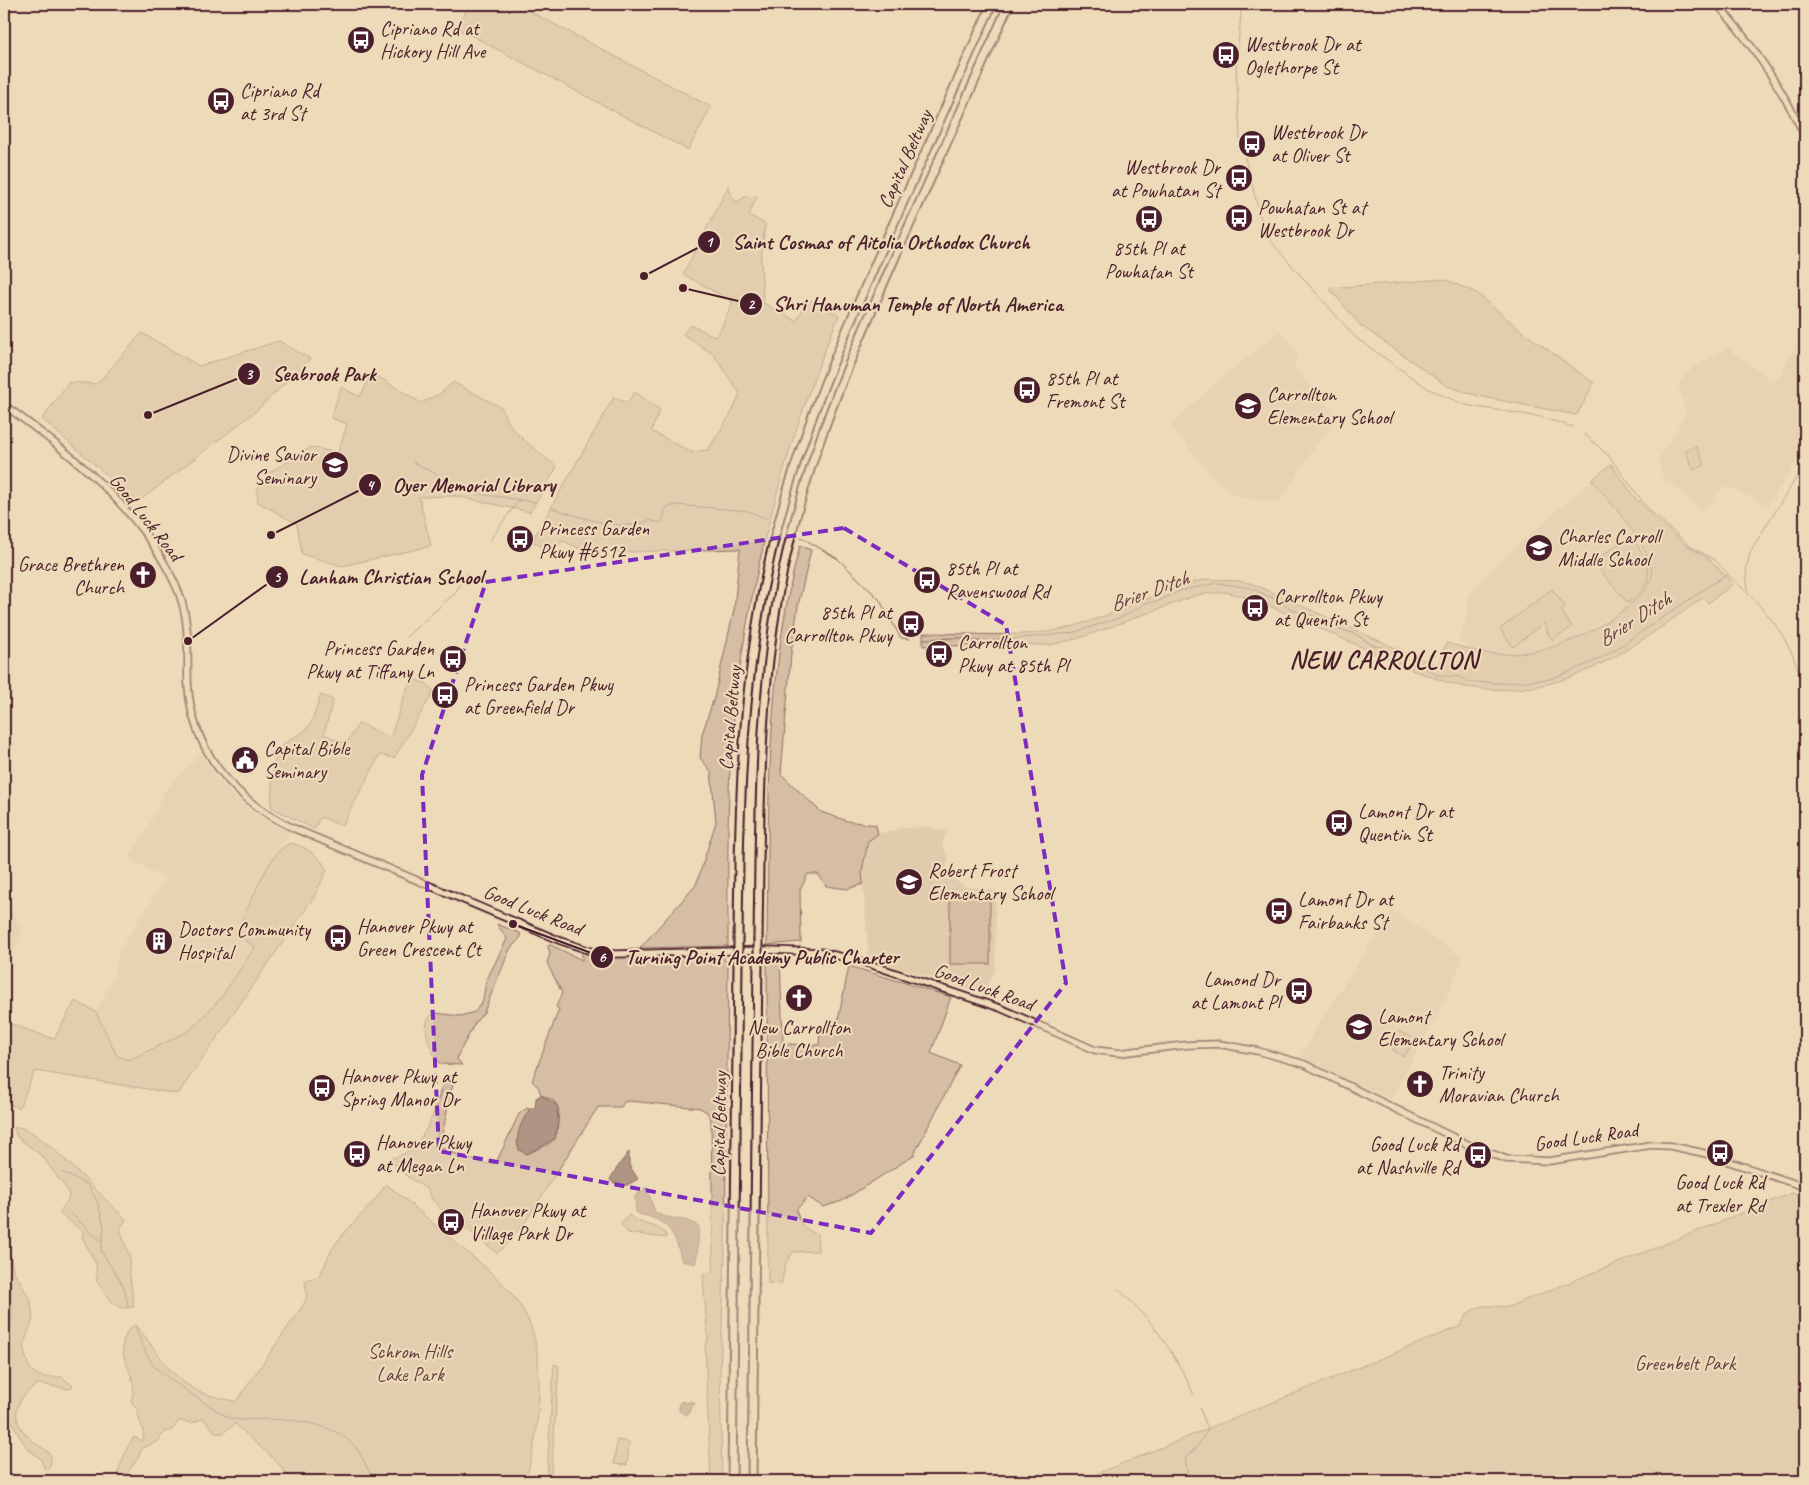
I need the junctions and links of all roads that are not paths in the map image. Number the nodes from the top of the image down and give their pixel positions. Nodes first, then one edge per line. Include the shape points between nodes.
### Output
1 (992, 4) edge
2 (1009, 4) edge
3 (1717, 4) edge
4 (1805, 136) edge
5 (4, 405) edge
6 (1805, 1187) edge
7 (732, 1481) edge
8 (752, 1481) edge

1 - 7 highway, Capital Beltway, bridge via 838,349 806,432 781,512 756,628 740,794
2 - 8 highway, Capital Beltway, bridge via 852,355 823,428 801,498 778,596 765,687 761,758
3 - 4 main road via 1778,86
5 - 6 main road, Good Luck Road via 88,471 130,516 156,551 173,579 184,610 189,633 191,706 205,749 243,797 293,828 591,951 629,954 769,950 821,952 860,961 1000,1008 1095,1050 1119,1053 1219,1044 1304,1064 1469,1145 1506,1159 1549,1161 1650,1145 1671,1146 1703,1153

